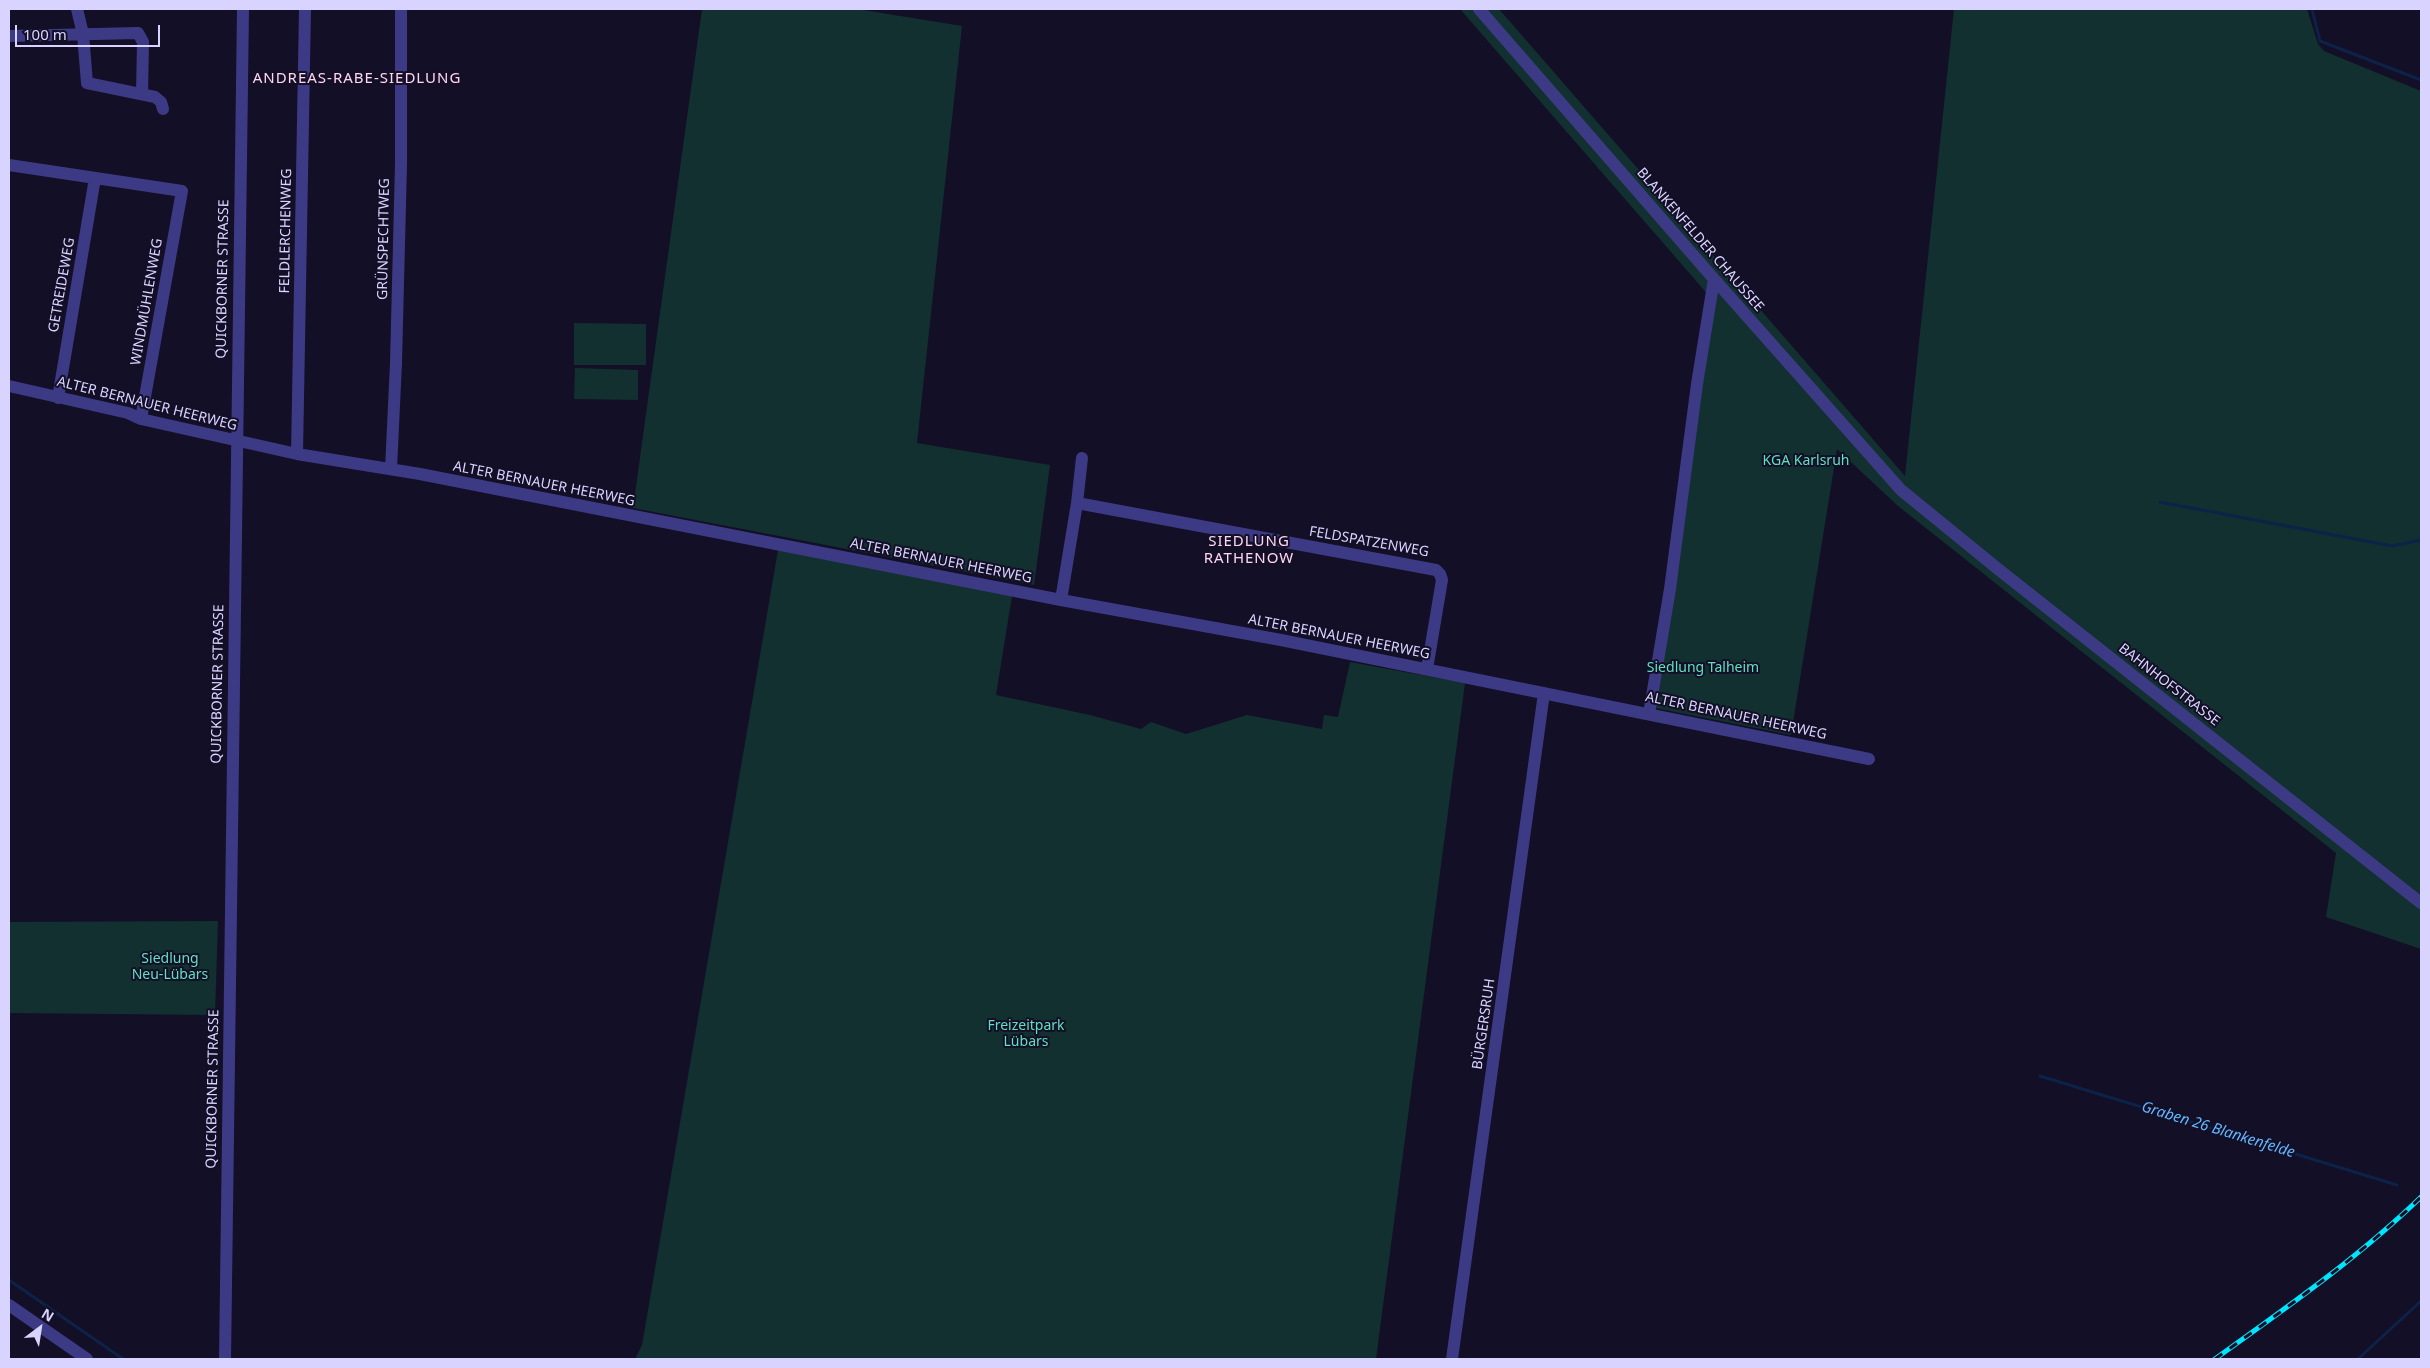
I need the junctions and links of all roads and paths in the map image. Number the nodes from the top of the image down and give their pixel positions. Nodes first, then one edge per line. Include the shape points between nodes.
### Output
1 (77, 9) edge
2 (242, 9) edge
3 (305, 9) edge
4 (401, 9) edge
5 (1479, 9) edge
6 (83, 34) junction
7 (9, 36) edge
8 (142, 94) junction
9 (163, 109) dead end
10 (9, 165) edge
11 (95, 178) junction
12 (1714, 280) junction
13 (9, 386) edge
14 (58, 398) junction
15 (141, 419) junction
16 (236, 441) junction
17 (297, 454) junction
18 (1082, 458) dead end
19 (391, 469) junction
20 (1900, 490) joint
21 (1077, 502) junction
22 (1061, 600) junction
23 (1427, 669) junction
24 (1544, 693) junction
25 (1649, 714) junction
26 (1869, 759) dead end
27 (2421, 902) edge
28 (9, 1305) edge
29 (87, 1359) edge
30 (224, 1359) edge
31 (1452, 1359) edge

1 - 6 street
2 - 16 street, QUICKBORNER STRASSE
3 - 17 street, FELDLERCHENWEG
4 - 19 street, GRÜNSPECHTWEG via 401,158
5 - 12 street, BLANKENFELDER CHAUSSEE
6 - 7 street
6 - 8 street via 87,83
6 - 8 street via 138,33 141,36
8 - 9 street via 161,102
10 - 11 street
11 - 14 street, GETREIDEWEG
11 - 15 street, WINDMÜHLENWEG via 182,191
12 - 20 street, BLANKENFELDER CHAUSSEE
12 - 25 street
13 - 14 street, ALTER BERNAUER HEERWEG
14 - 15 street, ALTER BERNAUER HEERWEG via 128,413
15 - 16 street, ALTER BERNAUER HEERWEG
16 - 17 street, ALTER BERNAUER HEERWEG
16 - 30 street, QUICKBORNER STRASSE
17 - 19 street, ALTER BERNAUER HEERWEG
18 - 21 street
19 - 22 street, ALTER BERNAUER HEERWEG
20 - 27 street, BAHNHOFSTRASSE
21 - 22 street
21 - 23 street, FELDSPATZENWEG via 1436,570 1442,580
22 - 23 street, ALTER BERNAUER HEERWEG
23 - 24 street, ALTER BERNAUER HEERWEG
24 - 25 street, ALTER BERNAUER HEERWEG
24 - 31 street, BÜRGERSRUH
25 - 26 street, ALTER BERNAUER HEERWEG
28 - 29 street

